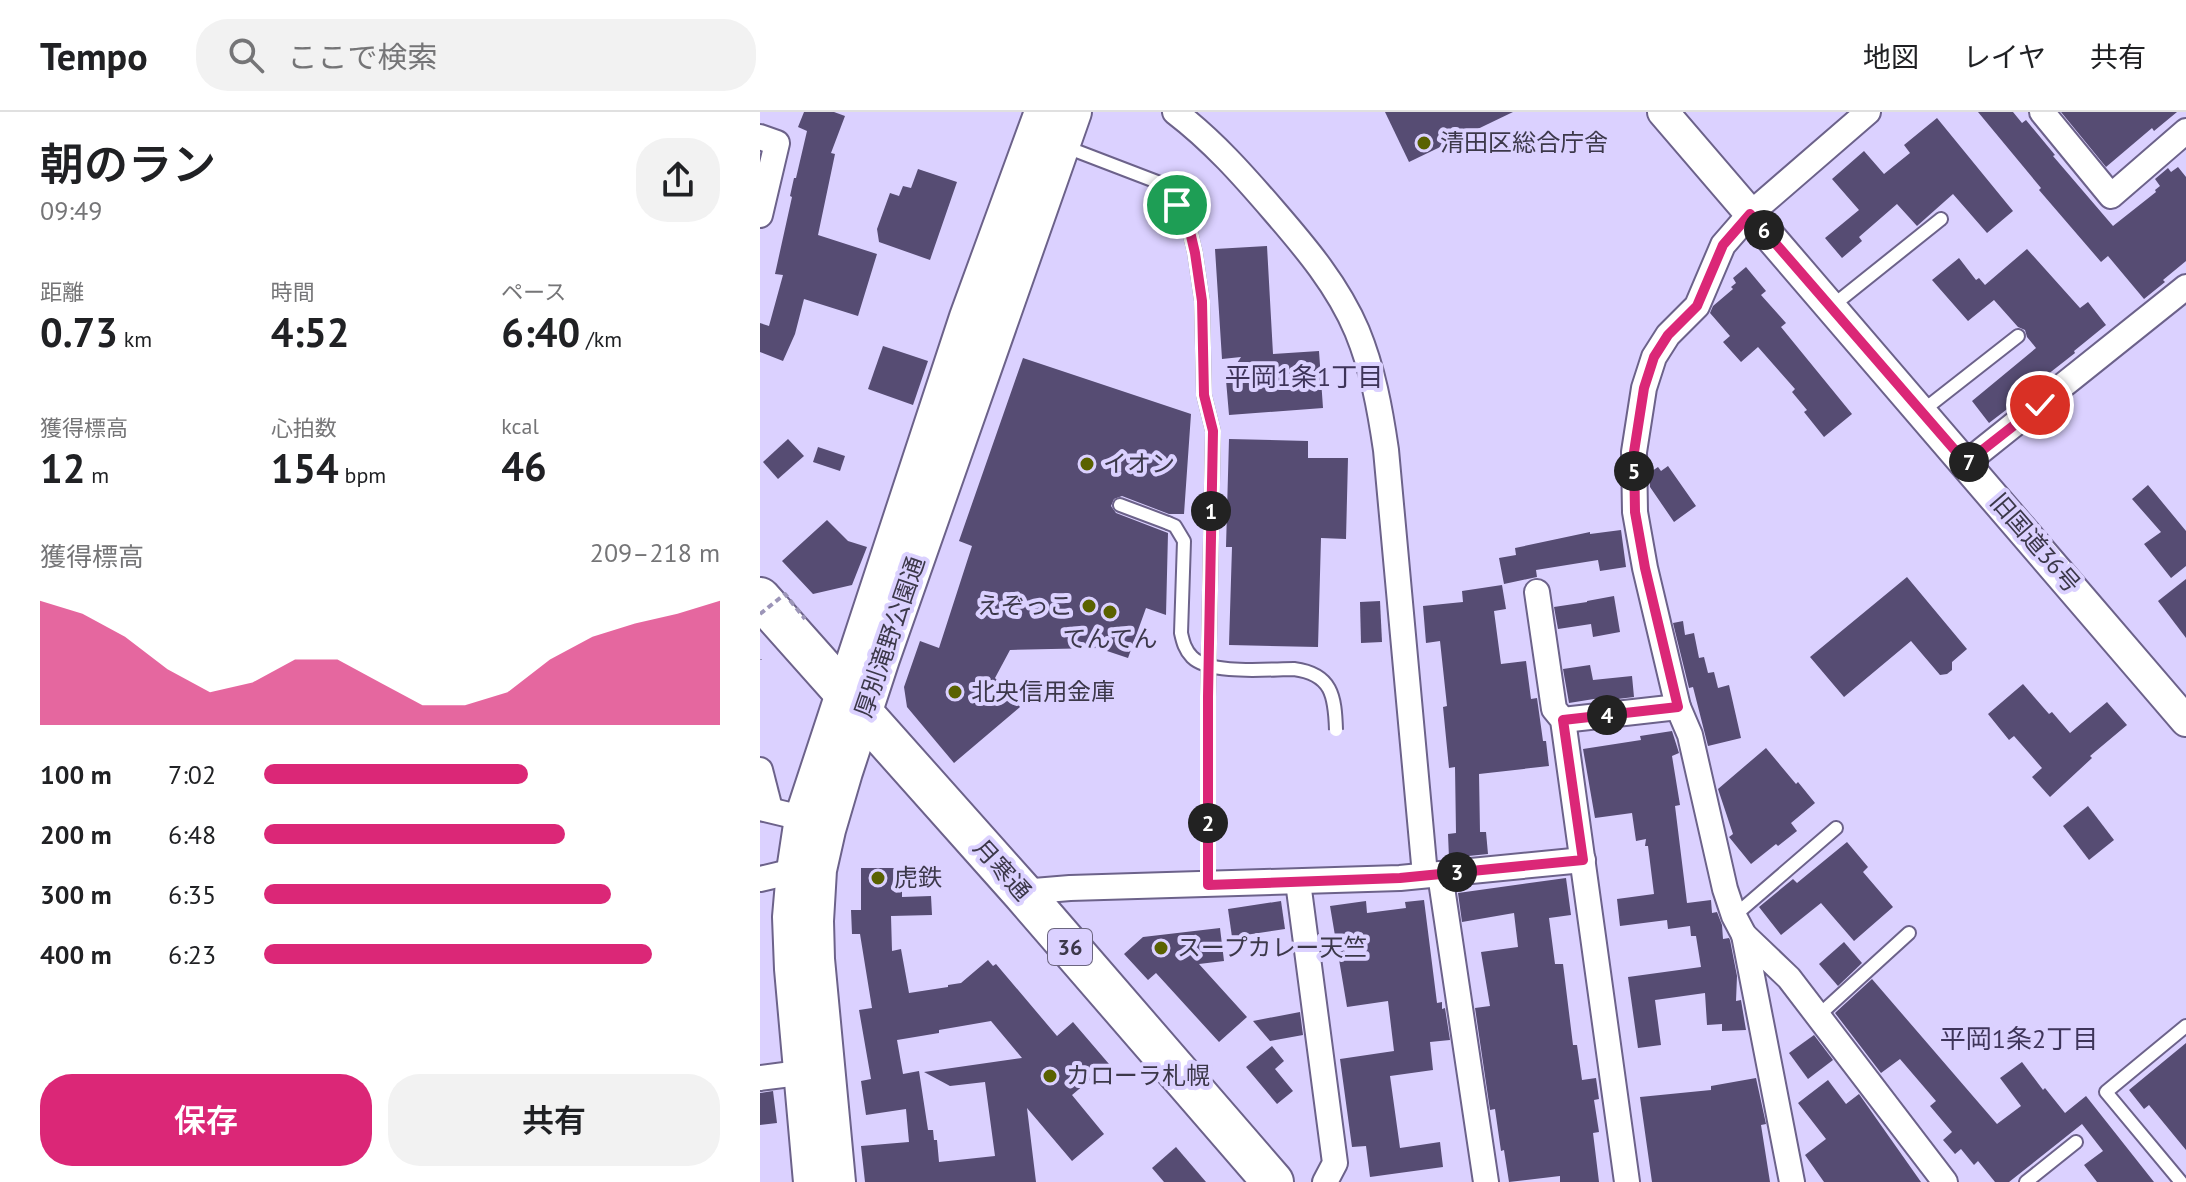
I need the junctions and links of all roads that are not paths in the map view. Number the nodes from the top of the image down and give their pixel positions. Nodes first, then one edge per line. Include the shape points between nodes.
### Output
1 (1042, 112) edge
2 (1074, 112) edge
3 (1175, 112) edge
4 (1663, 112) edge
5 (1868, 112) edge
6 (2046, 113) edge
7 (2186, 131) edge
8 (760, 137) edge
9 (1063, 146) junction
10 (1750, 214) junction
11 (760, 215) edge
12 (1941, 219) dead end
13 (2186, 287) edge
14 (1831, 307) junction
15 (2018, 336) dead end
16 (973, 350) junction
17 (1921, 412) junction
18 (1966, 463) junction
19 (1120, 505) dead end
20 (1537, 592) dead end
21 (760, 598) edge
22 (854, 703) junction
23 (1678, 707) junction
24 (1563, 720) junction
25 (2186, 721) edge
26 (1336, 734) dead end
27 (760, 770) edge
28 (765, 809) edge
29 (815, 824) junction
30 (1836, 828) dead end
31 (1583, 860) junction
32 (794, 871) junction
33 (1433, 875) junction
34 (760, 879) edge
35 (1298, 882) junction
36 (1208, 885) junction
37 (1022, 892) junction
38 (1739, 926) junction
39 (1909, 933) dead end
40 (1818, 1016) junction
41 (2186, 1026) edge
42 (815, 1071) junction
43 (760, 1078) edge
44 (2076, 1142) dead end
45 (811, 1182) edge
46 (838, 1182) edge
47 (1273, 1182) edge
48 (1325, 1182) edge
49 (1486, 1182) edge
50 (1627, 1182) edge
51 (1792, 1182) edge
52 (1945, 1182) edge
53 (2026, 1182) edge
54 (2181, 1182) edge

1 - 16 main road, 厚別滝野公園通
2 - 9 main road, 厚別滝野公園通
3 - 33 street via 1228,158 1301,242 1344,304 1367,358 1386,450
4 - 10 street, 旧国道36号
5 - 10 street
6 - 7 street via 2111,196
8 - 11 street via 777,143
9 - 16 main road, 厚別滝野公園通
9 - 36 lane via 1160,183 1187,219 1195,253 1204,395 1213,431
10 - 14 street, 旧国道36号
10 - 23 street via 1723,245 1697,306 1654,357 1634,452 1635,512
12 - 14 lane
13 - 18 street
14 - 17 street, 旧国道36号
15 - 17 lane
16 - 22 main road, 厚別滝野公園通
17 - 18 street, 旧国道36号
18 - 25 street, 旧国道36号
19 - 26 lane, bridge via 1175,526 1184,541 1181,633 1193,659 1208,667 1294,669 1315,676 1332,694
20 - 24 street via 1554,709
21 - 22 highway, 月寒通 / 36
22 - 29 main road, 厚別滝野公園通
22 - 37 highway, 月寒通 / 36
23 - 24 street
23 - 38 street via 1690,735 1725,889
24 - 31 street
27 - 28 street
28 - 29 street
29 - 32 main road, 厚別滝野公園通
29 - 42 main road, 厚別滝野公園通
30 - 38 lane
31 - 33 street
31 - 50 street
32 - 34 street
32 - 42 main road, 厚別滝野公園通 via 791,956
33 - 35 street
33 - 49 street
35 - 36 street
35 - 48 street via 1335,1163
36 - 37 street
37 - 47 highway, 月寒通 / 36
38 - 40 street
38 - 51 street
39 - 40 lane
40 - 52 street
41 - 54 lane via 2106,1092
42 - 43 street
42 - 45 main road, 厚別滝野公園通
42 - 46 main road, 厚別滝野公園通
44 - 53 lane

